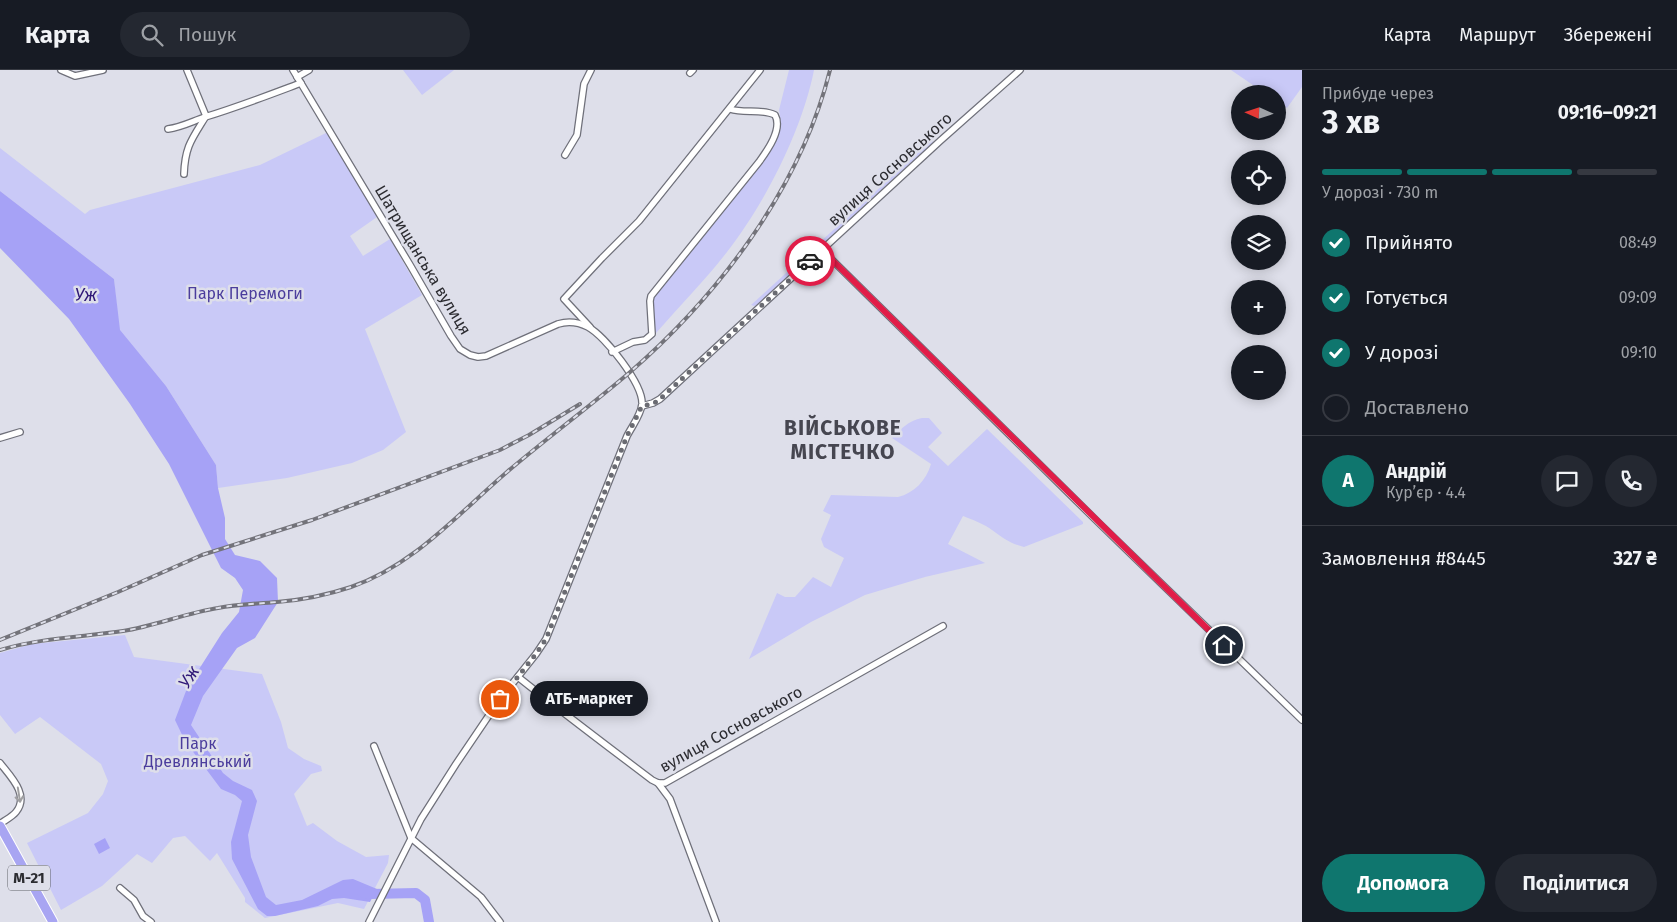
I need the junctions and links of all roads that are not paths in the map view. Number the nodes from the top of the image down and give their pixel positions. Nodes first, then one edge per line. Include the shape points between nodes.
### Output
1 (61, 70) edge
2 (103, 70) edge
3 (187, 70) edge
4 (293, 70) edge
5 (309, 70) edge
6 (591, 70) edge
7 (760, 70) edge
8 (1020, 70) edge
9 (297, 76) junction
10 (301, 83) junction
11 (730, 108) junction
12 (206, 116) junction
13 (168, 129) dead end
14 (565, 155) dead end
15 (184, 174) dead end
16 (822, 250) junction
17 (573, 308) junction
18 (558, 324) junction
19 (593, 330) junction
20 (612, 352) junction
21 (642, 406) junction
22 (20, 432) dead end
23 (0, 438) edge
24 (943, 626) dead end
25 (518, 677) junction
26 (1302, 720) edge
27 (374, 746) dead end
28 (0, 763) edge
29 (658, 783) junction
30 (0, 825) edge
31 (411, 838) junction
32 (120, 888) dead end
33 (53, 922) edge
34 (151, 922) edge
35 (369, 922) edge
36 (500, 922) edge
37 (716, 922) edge

1 - 2 street via 75,76
3 - 12 street
4 - 9 street, Шатрищанська вулиця
5 - 9 street
6 - 14 street via 584,84 576,136
7 - 11 street
8 - 16 street, вулиця Сосновського
9 - 10 street, Шатрищанська вулиця
10 - 12 street
10 - 18 street, Шатрищанська вулиця via 460,349 470,355 486,356
11 - 17 street via 640,221 564,299
11 - 20 street via 775,116 777,126 768,148 652,294 652,334 645,340
12 - 13 street via 185,126
12 - 15 street via 187,146
16 - 21 street, вулиця Сосновського via 660,399
16 - 26 street
17 - 18 street via 572,317
17 - 19 street
18 - 19 street, Шатрищанська вулиця via 575,323
19 - 20 street
20 - 21 street via 627,369 641,395
21 - 25 street via 546,639
22 - 23 street
24 - 29 street, вулиця Сосновського via 672,780
25 - 29 street, вулиця Сосновського
25 - 31 street via 456,764
27 - 31 street
28 -> 30 street via 18,787 21,799 18,811
29 - 37 street via 670,798
30 - 33 highway, М-21
31 - 35 street
31 - 36 street via 481,897
32 - 34 street

